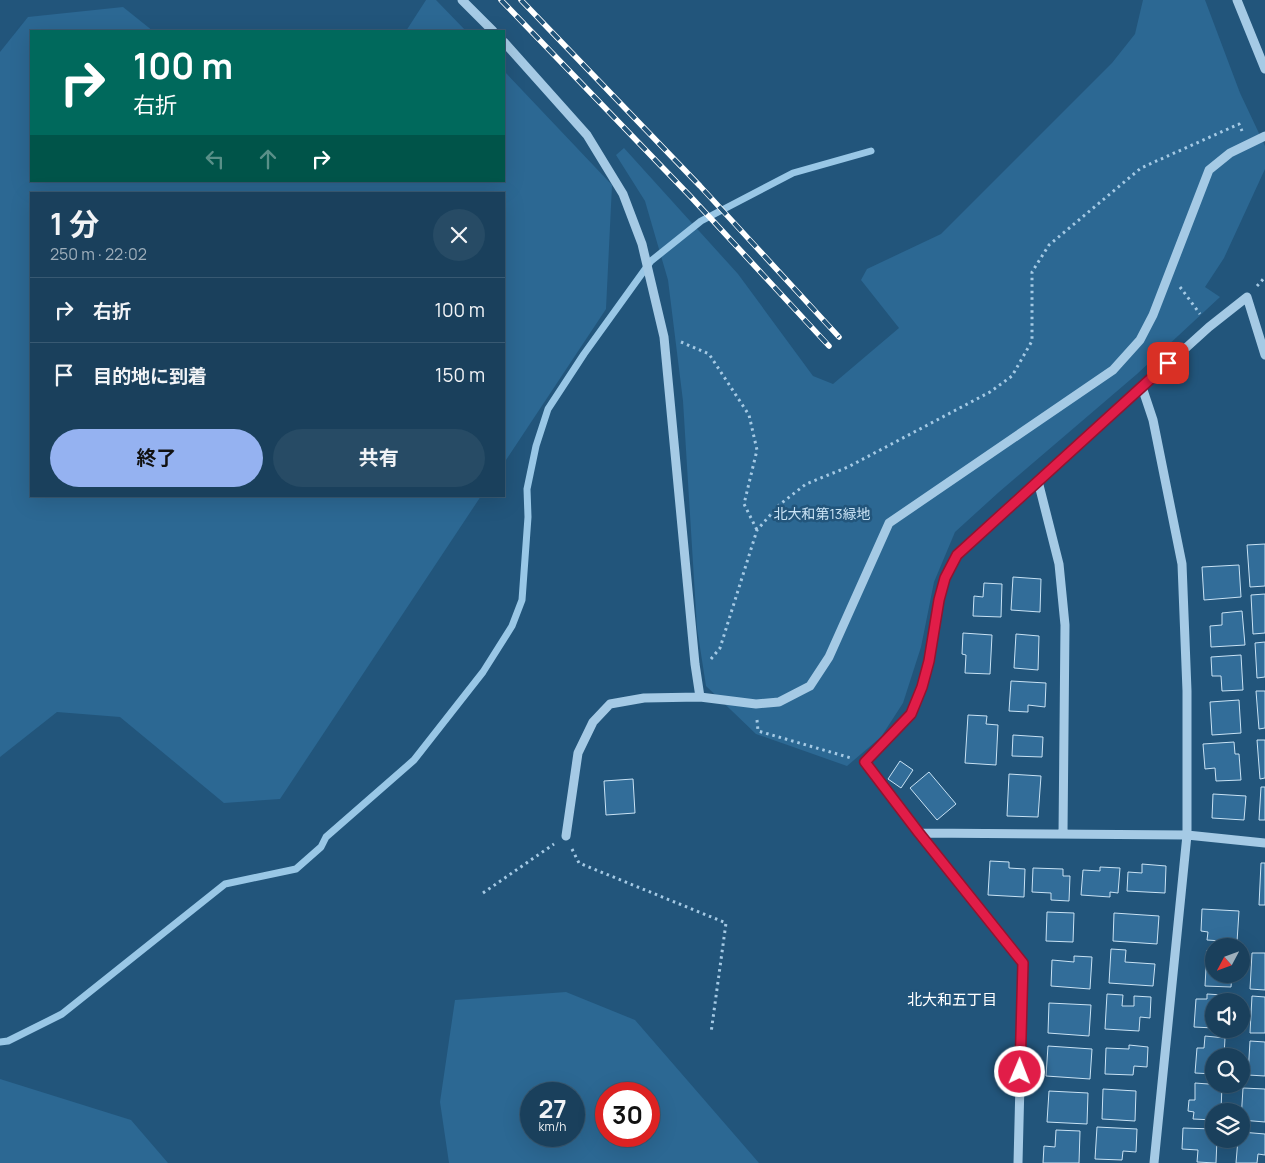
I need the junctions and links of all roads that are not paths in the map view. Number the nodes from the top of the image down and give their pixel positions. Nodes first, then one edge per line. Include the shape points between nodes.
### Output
1 (462, 0) edge
2 (1237, 0) edge
3 (492, 30) edge
4 (505, 43) edge
5 (1265, 69) edge
6 (1265, 136) edge
7 (1265, 355) edge
8 (1142, 387) junction
9 (1038, 481) junction
10 (700, 697) junction
11 (919, 833) junction
12 (1063, 834) junction
13 (1187, 835) junction
14 (566, 836) road end
15 (1265, 843) edge
16 (1018, 1163) edge
17 (1154, 1163) edge

1 - 3 street
2 - 5 street
4 - 10 street via 587,135 623,194 642,244 664,337
6 - 10 street via 1230,153 1209,170 1153,315 1140,340 1113,370 889,523 829,656 810,686 778,702 756,704
7 - 8 street via 1248,297
8 - 9 street
8 - 13 street via 1153,420 1182,564 1187,691
9 - 11 street via 957,555 945,578 929,661 911,714 865,762
9 - 12 street via 1059,564 1065,625
10 - 14 street via 644,698 610,704 593,722 578,753
11 - 12 street
11 - 16 street via 1023,963
12 - 13 street
13 - 15 street
13 - 17 street

